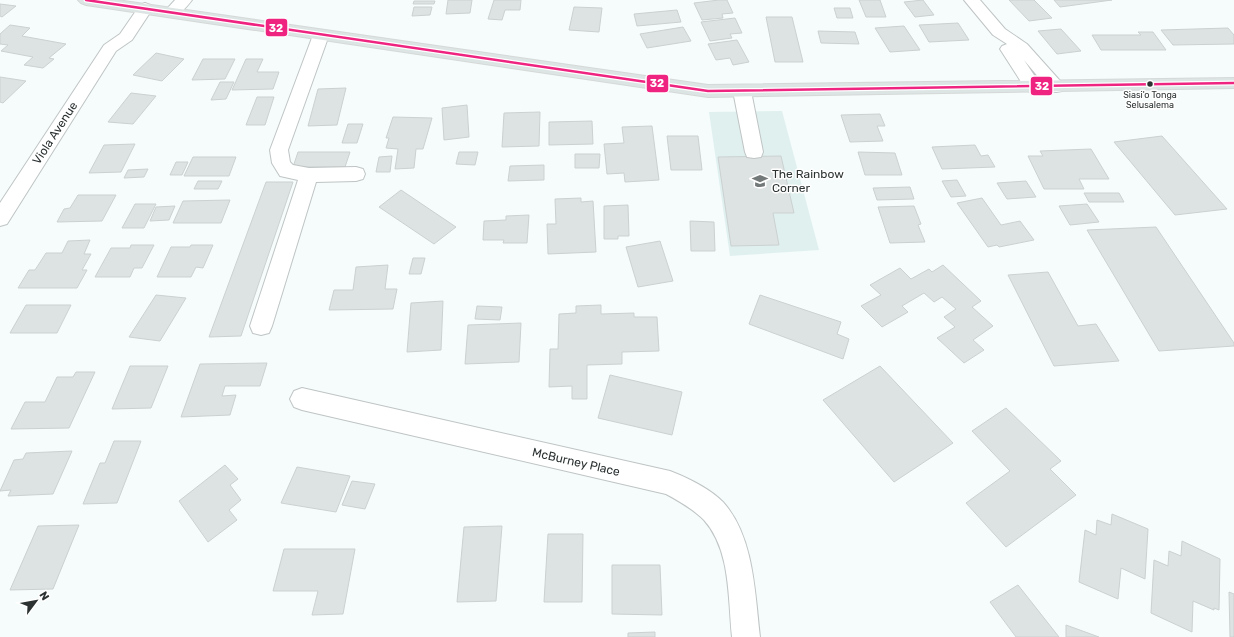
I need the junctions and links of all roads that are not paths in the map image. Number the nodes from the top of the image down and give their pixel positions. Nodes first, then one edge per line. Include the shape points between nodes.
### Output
1 (86, 0) edge
2 (184, 0) edge
3 (972, 0) edge
4 (153, 7) edge
5 (999, 32) junction
6 (321, 35) junction
7 (1234, 84) edge
8 (1033, 87) junction
9 (1056, 87) junction
10 (742, 91) junction
11 (754, 152) dead end
12 (356, 174) dead end
13 (309, 175) junction
14 (0, 219) edge
15 (261, 326) dead end
16 (302, 399) dead end
17 (746, 637) edge

1 - 4 main road
2 - 4 street, Viola Avenue
3 - 5 street
4 - 6 main road
4 - 14 street, Viola Avenue via 126,38 110,48
5 - 8 street
5 - 9 street via 1021,48
6 - 10 main road via 688,89
6 - 13 street via 279,150 281,163 287,171
7 - 9 main road
8 - 9 main road
8 - 10 main road
10 - 11 street
12 - 13 street
13 - 15 street
16 - 17 street, McBurney Place via 670,483 696,497 717,516 733,546

